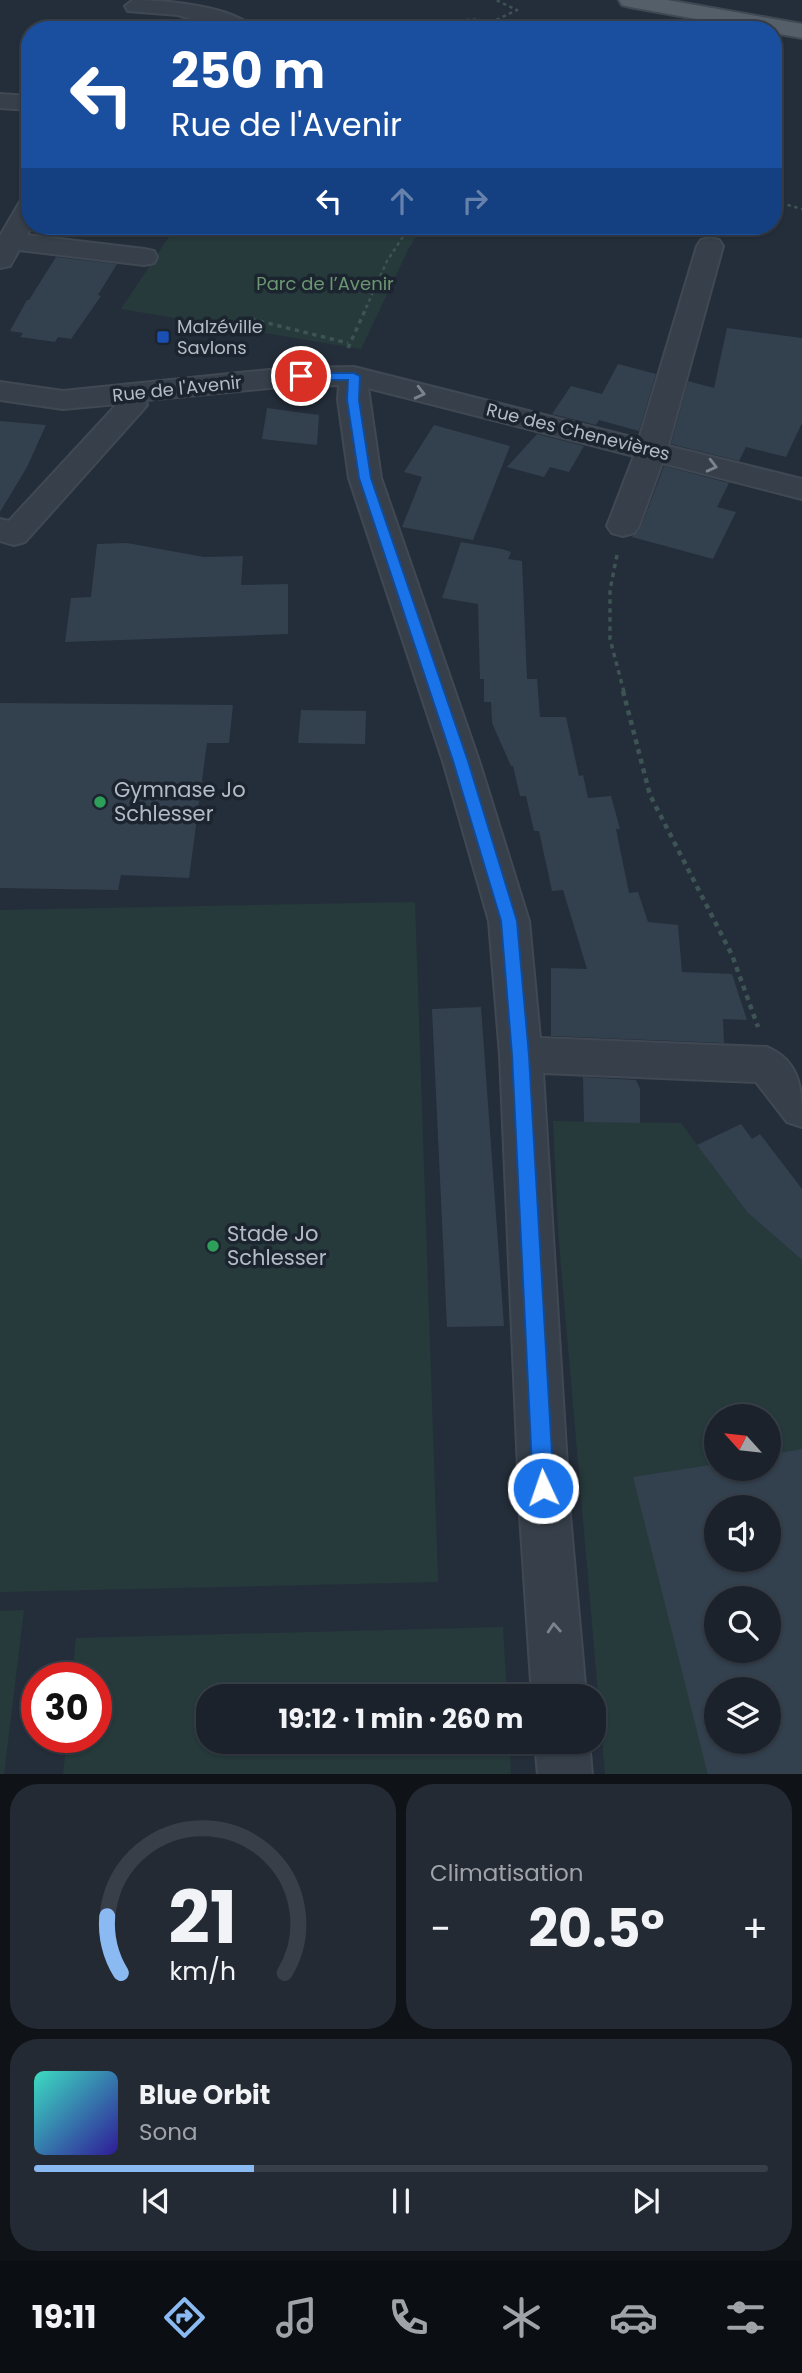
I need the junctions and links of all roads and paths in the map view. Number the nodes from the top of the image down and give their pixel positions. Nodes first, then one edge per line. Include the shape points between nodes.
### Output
1 (496, 0) edge
2 (630, 0) edge
3 (130, 3) edge
4 (132, 21) edge
5 (224, 21) edge
6 (494, 21) edge
7 (747, 21) edge
8 (782, 27) edge
9 (802, 31) edge
10 (0, 101) edge
11 (21, 102) edge
12 (782, 203) edge
13 (802, 209) edge
14 (21, 222) edge
15 (393, 235) edge
16 (403, 237) joint
17 (710, 246) dead end
18 (5, 250) edge
19 (144, 257) dead end
20 (251, 319) dead end
21 (348, 365) junction
22 (0, 391) edge
23 (130, 393) junction
24 (651, 451) junction
25 (802, 489) edge
26 (623, 526) joint
27 (0, 529) edge
28 (520, 1055) junction
29 (767, 1065) junction
30 (802, 1109) edge
31 (558, 1684) edge
32 (563, 1754) edge
33 (565, 1774) edge

1 - 6 path via 517,10
2 - 7 main road
3 - 4 street
3 - 5 street via 163,5
8 - 9 main road
10 - 11 street
12 - 13 path
14 - 18 street
15 - 16 path
16 - 21 path via 387,261
17 - 24 street
18 - 19 street
20 - 21 path
21 - 23 street, Rue de l'Avenir via 289,377
21 -> 24 street, Rue des Chenevières
21 - 28 street via 365,478 461,761 509,921
22 - 23 street, Rue de l'Avenir via 63,400
23 - 27 street via 132,405 14,535
24 -> 25 street, Rue des Chenevières
24 - 26 street
26 - 29 path via 610,590 610,639 650,795 732,955
28 - 29 street
31 -> 28 street
29 - 30 street
32 - 33 street

